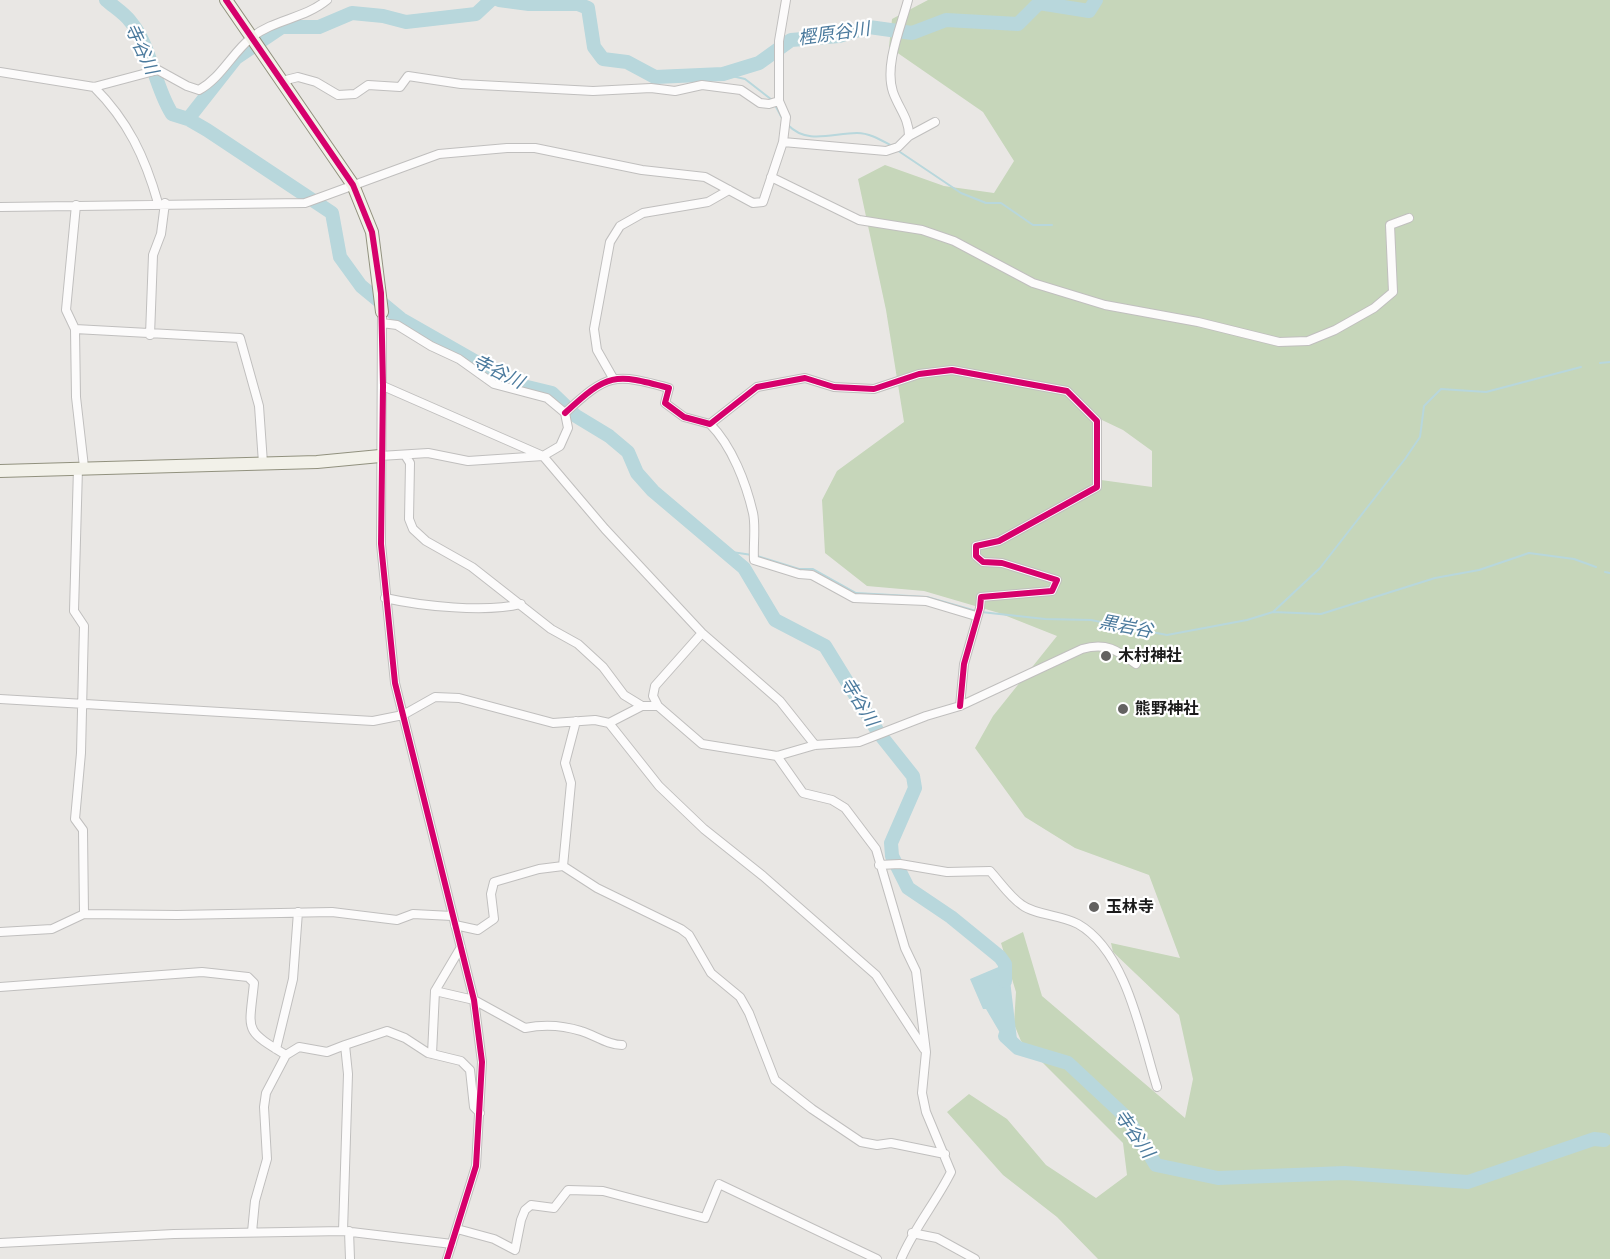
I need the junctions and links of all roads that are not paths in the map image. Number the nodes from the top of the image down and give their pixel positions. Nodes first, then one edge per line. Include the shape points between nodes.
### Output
1 (226, 0) edge
2 (327, 0) edge
3 (786, 0) edge
4 (908, 0) edge
5 (255, 41) junction
6 (0, 72) edge
7 (282, 81) junction
8 (94, 87) junction
9 (779, 101) junction
10 (935, 122) dead end
11 (909, 136) junction
12 (783, 142) junction
13 (771, 177) junction
14 (353, 184) junction
15 (729, 190) junction
16 (161, 203) junction
17 (76, 205) junction
18 (0, 207) edge
19 (1409, 218) dead end
20 (382, 317) junction
21 (75, 329) junction
22 (150, 335) junction
23 (613, 378) junction
24 (383, 386) junction
25 (565, 413) junction
26 (710, 424) junction
27 (405, 455) junction
28 (380, 456) junction
29 (543, 456) junction
30 (263, 463) junction
31 (81, 468) junction
32 (0, 471) edge
33 (385, 598) junction
34 (521, 604) junction
35 (977, 613) junction
36 (702, 633) junction
37 (1136, 664) dead end
38 (0, 699) edge
39 (81, 704) junction
40 (642, 705) junction
41 (658, 706) junction
42 (960, 706) junction
43 (403, 715) junction
44 (576, 721) junction
45 (609, 723) junction
46 (815, 745) junction
47 (777, 756) junction
48 (879, 865) junction
49 (563, 866) junction
50 (298, 912) junction
51 (84, 914) junction
52 (453, 920) junction
53 (0, 932) edge
54 (461, 947) junction
55 (0, 987) edge
56 (435, 991) junction
57 (474, 1000) junction
58 (345, 1045) junction
59 (622, 1045) dead end
60 (276, 1049) junction
61 (926, 1052) junction
62 (432, 1054) junction
63 (286, 1055) junction
64 (1157, 1087) dead end
65 (480, 1113) junction
66 (945, 1154) junction
67 (457, 1229) junction
68 (346, 1231) junction
69 (252, 1232) junction
70 (912, 1233) junction
71 (0, 1243) edge
72 (452, 1244) junction
73 (350, 1259) edge
74 (447, 1259) edge
75 (877, 1259) edge
76 (901, 1259) edge
77 (975, 1259) edge

1 - 5 street
2 - 5 street via 306,15 286,19
3 - 9 street via 779,41
4 - 11 street via 892,64 893,92 909,122
5 - 7 street
5 - 8 street via 199,90 158,70
6 - 8 street
7 - 9 street via 298,77 338,95 355,94 368,85 400,87 408,76 461,84 593,91 651,88 675,92 702,85 741,90 769,104
7 - 14 street
8 - 16 street via 117,110
9 - 12 street via 785,122
10 - 11 street
11 - 12 street via 895,148 863,151
12 - 13 street
13 - 15 street via 763,202 753,203
13 - 19 street via 859,220 922,230 954,241 1042,286 1105,305 1198,321 1279,342 1308,341 1335,330 1393,292 1390,225
14 - 15 street via 439,154 536,148 642,170 705,177
14 - 16 street via 305,203
14 - 20 street via 372,232
15 - 23 street via 708,202 643,213 620,226 609,242 594,329 597,350
16 - 17 street
16 - 22 street via 161,234 153,255
17 - 18 street
17 - 21 street via 66,310
20 - 24 street
20 - 25 street via 459,359 495,384 547,398
21 - 22 street
21 - 31 street
22 - 30 street via 240,338 259,406
23 - 25 street via 585,394
23 - 26 street via 626,376 669,388 665,403 684,417
24 - 28 street
24 - 29 street
25 - 29 street via 568,428 560,446
26 - 35 street via 736,463 753,514 754,555 799,574 812,575 854,598 926,601
26 - 35 street via 757,387 805,378 834,387 874,389 919,374 952,370 1067,391 1097,421 1097,487 999,541 976,546 976,556 983,562 1002,563 1057,580 1052,591 981,597
27 - 28 street
27 - 29 street via 428,453 468,461
27 - 34 street via 410,464 409,519 413,529
28 - 30 street
28 - 33 street
29 - 36 street
30 - 31 street
31 - 32 street
31 - 39 street via 74,611 84,626
33 - 34 street via 500,609
33 - 43 street via 395,683
34 - 40 street via 551,629 578,644 603,667 624,695
35 - 42 street via 964,664
36 - 41 street via 655,686
36 - 46 street via 780,701
37 - 42 street via 1099,644
38 - 39 street
39 - 43 street via 374,721
39 - 51 street via 75,819 83,830
40 - 41 street
40 - 45 street
41 - 47 street via 702,744
42 - 46 street via 859,742
43 - 44 street via 435,697 459,698 553,723
43 - 52 street
44 - 45 street
44 - 49 street via 565,763 571,783
45 - 61 street via 659,786 697,822 876,975
46 - 47 street
47 - 48 street via 803,793 832,800 845,808 876,849
48 - 61 street via 916,971
48 - 64 street via 947,872 990,871 1022,906 1063,917 1099,940 1120,971
49 - 52 street via 494,882 494,919 478,930
49 - 66 street via 689,935 711,973 740,997 775,1080 812,1109 861,1142 891,1143
50 - 51 street
50 - 52 street via 397,920 413,914
50 - 60 street via 293,979
51 - 53 street via 52,929
52 - 54 street
54 - 56 street
54 - 57 street
55 - 60 street via 202,972 248,977 254,983 250,1022 253,1034
56 - 57 street
56 - 62 street
57 - 59 street via 525,1028 544,1024 582,1031
57 - 65 street via 482,1062
58 - 62 street via 387,1031
58 - 63 street via 327,1052 299,1047
58 - 68 street
60 - 63 street
61 - 66 street via 922,1093
62 - 65 street via 452,1057 467,1065 474,1107
63 - 69 street via 266,1093 267,1159 255,1201
65 - 67 street via 476,1166
66 - 70 street via 951,1172
67 - 72 street
67 - 75 street via 494,1239 515,1250 525,1210 531,1205 554,1208 568,1190 589,1189 705,1218 719,1184
68 - 69 street
68 - 72 street
68 - 73 street
69 - 71 street
70 - 76 street
70 - 77 street via 937,1238
72 - 74 street

